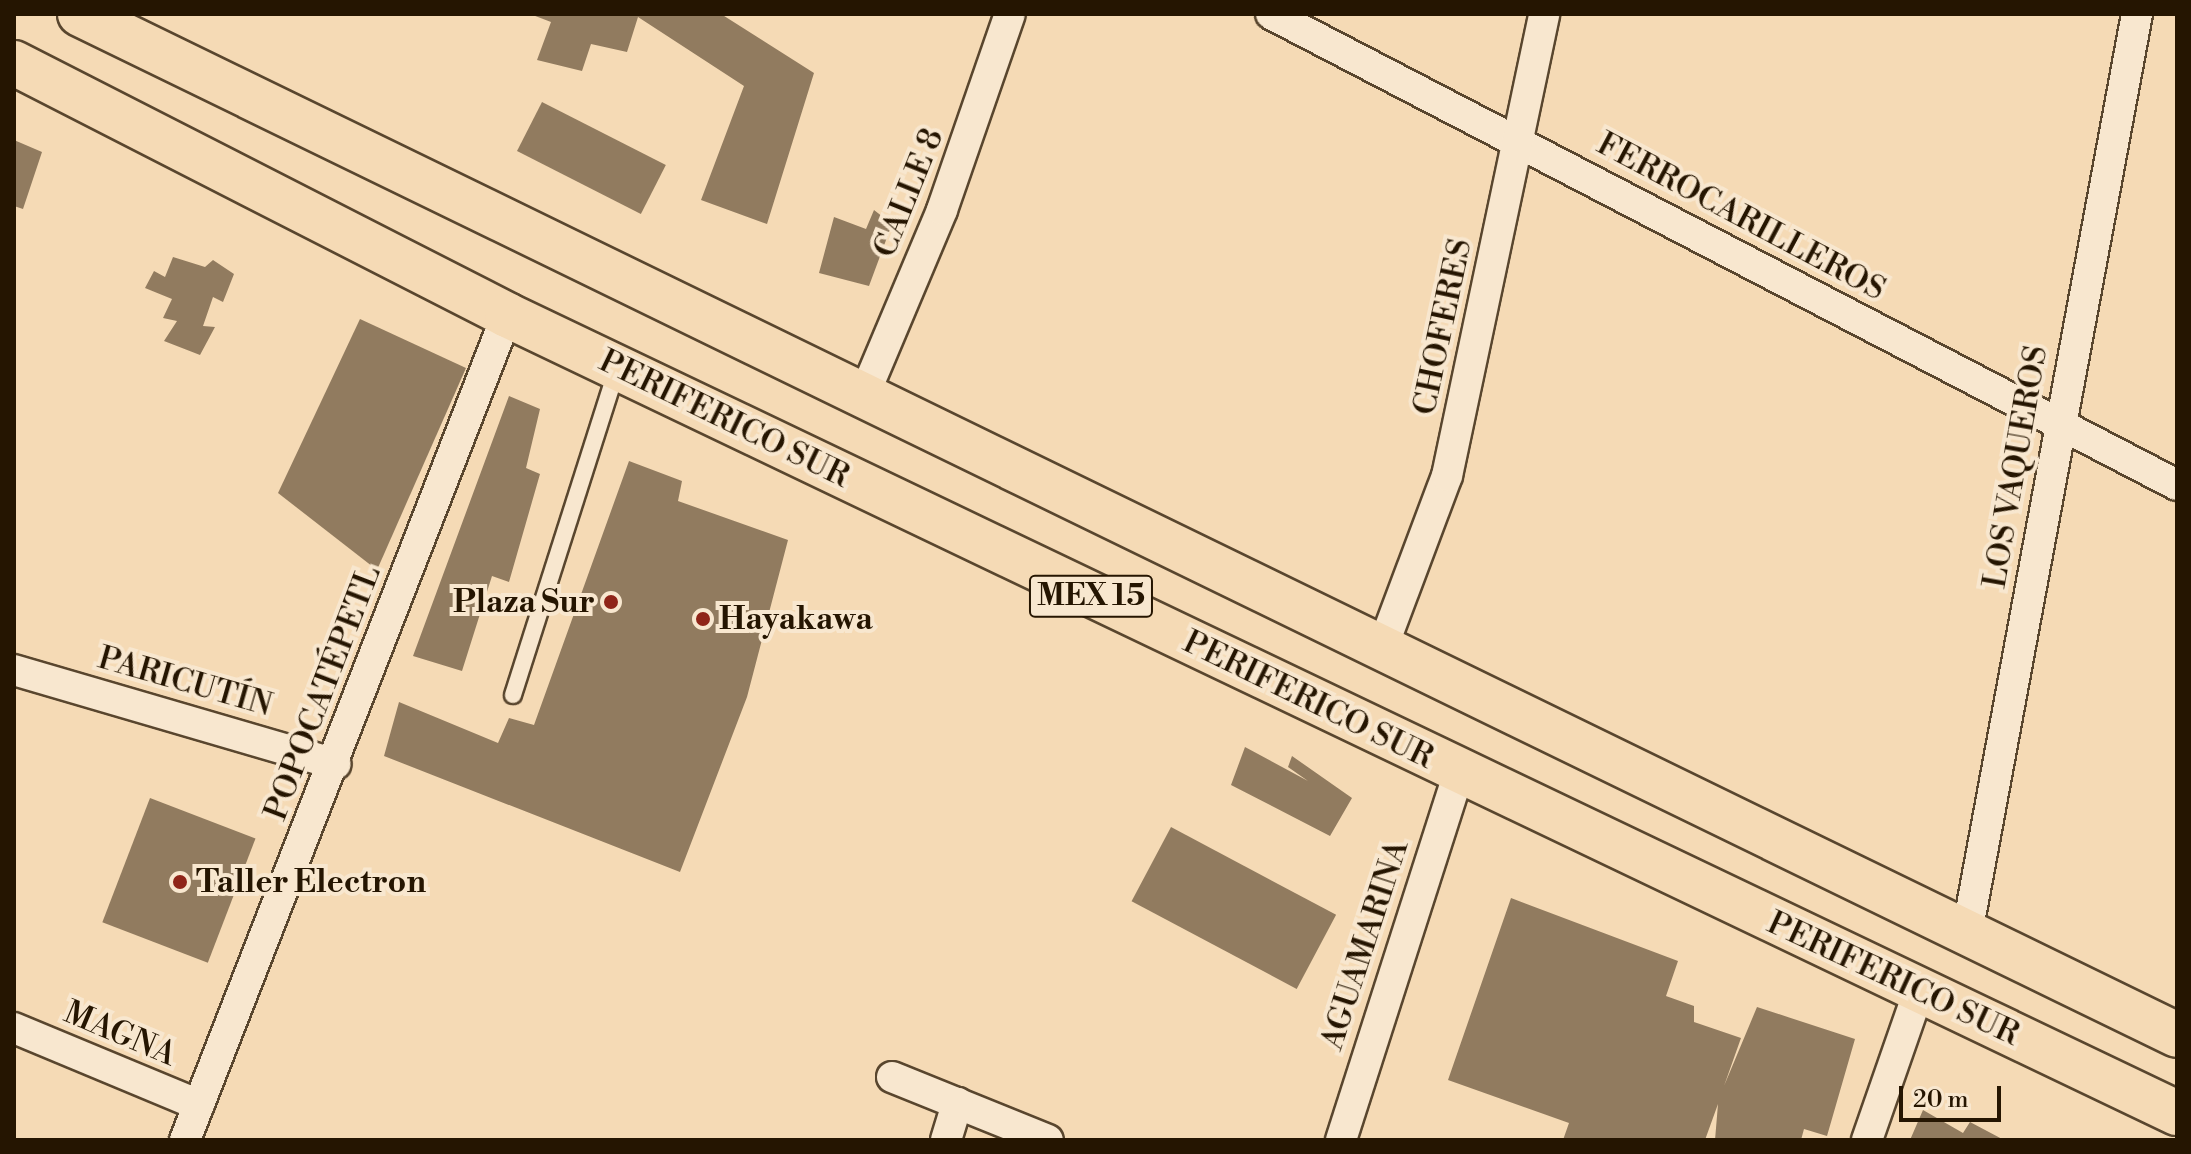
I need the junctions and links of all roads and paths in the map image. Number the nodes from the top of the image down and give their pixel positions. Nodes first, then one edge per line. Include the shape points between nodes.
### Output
1 (80, 14) edge
2 (1010, 14) edge
3 (1271, 14) edge
4 (1544, 14) edge
5 (2137, 14) edge
6 (14, 63) edge
7 (1518, 141) junction
8 (507, 315) junction
9 (618, 369) junction
10 (864, 395) junction
11 (2059, 427) junction
12 (2177, 485) edge
13 (1383, 646) junction
14 (14, 670) edge
15 (513, 695) dead end
16 (336, 764) junction
17 (1459, 772) junction
18 (1967, 933) junction
19 (1919, 991) junction
20 (14, 1028) edge
21 (2177, 1035) edge
22 (892, 1077) dead end
23 (957, 1103) junction
24 (199, 1105) junction
25 (2177, 1113) edge
26 (185, 1140) edge
27 (946, 1140) edge
28 (1048, 1140) edge
29 (1341, 1140) edge
30 (1867, 1140) edge

1 - 10 main road, MEX 15
2 - 10 street, CALLE 8 via 942,210
3 - 7 street, FERROCARILLEROS
4 - 7 street, CHOFERES
5 - 11 street, LOS VAQUEROS
6 - 8 main road, PERIFERICO SUR / MEX 15
7 - 11 street, FERROCARILLEROS
7 - 13 street, CHOFERES via 1447,476
8 - 9 main road, PERIFERICO SUR / MEX 15
8 - 16 street, POPOCATÉPETL
9 - 15 lane
9 - 17 main road, PERIFERICO SUR / MEX 15
10 - 13 main road, MEX 15
11 - 12 street, FERROCARILLEROS
11 - 18 street, LOS VAQUEROS
13 - 18 main road, MEX 15
14 - 16 street, PARICUTÍN
16 - 24 street, POPOCATÉPETL
17 - 19 main road, PERIFERICO SUR / MEX 15
17 - 29 street, AGUAMARINA
18 - 21 main road, MEX 15
19 - 25 main road, PERIFERICO SUR / MEX 15
19 - 30 street
20 - 24 street, MAGNA
22 - 23 street
23 - 27 street
23 - 28 street
24 - 26 street, POPOCATÉPETL

